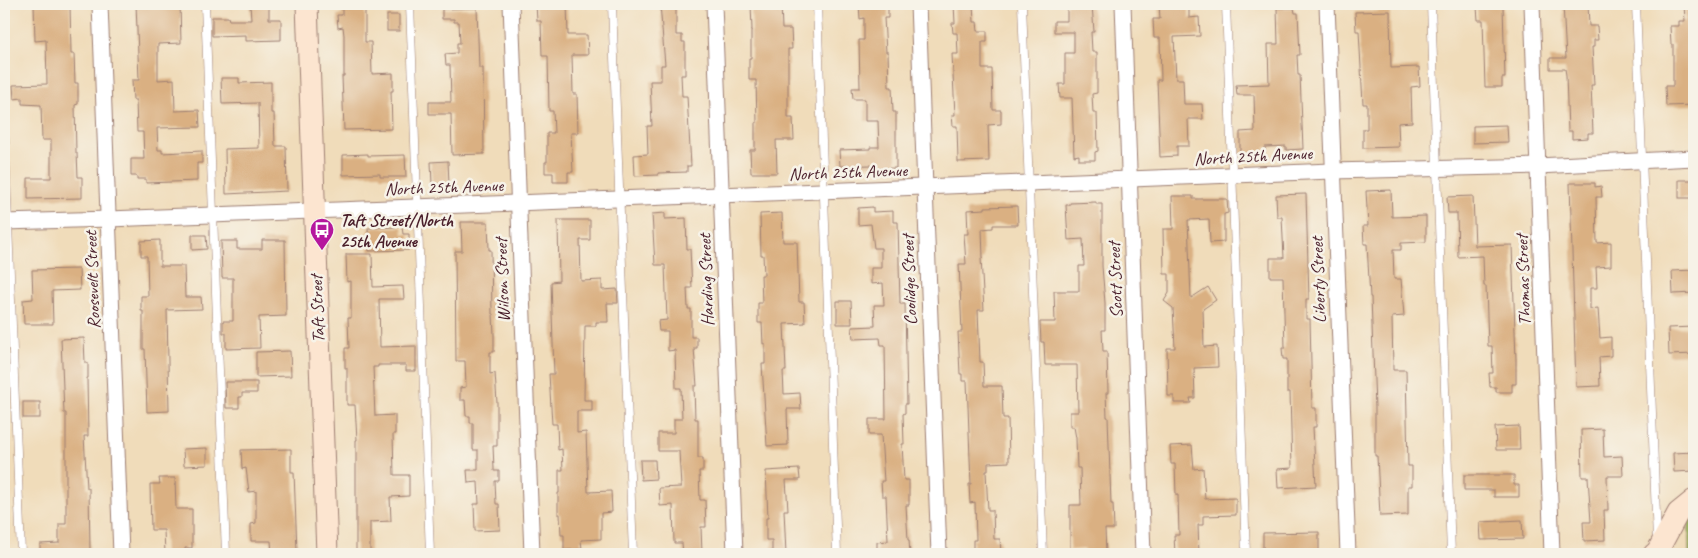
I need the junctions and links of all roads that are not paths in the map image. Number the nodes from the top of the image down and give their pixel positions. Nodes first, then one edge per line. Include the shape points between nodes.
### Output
1 (100, 4) edge
2 (205, 4) edge
3 (307, 4) edge
4 (410, 4) edge
5 (511, 4) edge
6 (612, 4) edge
7 (714, 4) edge
8 (817, 4) edge
9 (918, 4) edge
10 (1022, 4) edge
11 (1123, 4) edge
12 (1226, 4) edge
13 (1327, 4) edge
14 (1431, 4) edge
15 (1532, 4) edge
16 (1636, 4) edge
17 (4, 123) edge
18 (1694, 158) edge
19 (1642, 161) junction
20 (1538, 166) junction
21 (1437, 168) junction
22 (1332, 171) junction
23 (1232, 175) junction
24 (1130, 180) junction
25 (1029, 184) junction
26 (924, 188) junction
27 (824, 191) junction
28 (721, 194) junction
29 (620, 199) junction
30 (518, 203) junction
31 (416, 207) junction
32 (314, 210) junction
33 (214, 215) junction
34 (109, 219) junction
35 (6, 222) edge
36 (1694, 500) edge
37 (21, 554) edge
38 (121, 554) edge
39 (226, 554) edge
40 (327, 554) edge
41 (430, 554) edge
42 (532, 554) edge
43 (633, 554) edge
44 (735, 554) edge
45 (837, 554) edge
46 (939, 554) edge
47 (1043, 554) edge
48 (1143, 554) edge
49 (1246, 554) edge
50 (1348, 554) edge
51 (1452, 554) edge
52 (1552, 554) edge
53 (1656, 554) edge

1 - 34 street, Roosevelt Street
2 - 33 lane
3 - 32 street, Taft Street
4 - 31 lane
5 - 30 street, Wilson Street
6 - 29 lane
7 - 28 street, Harding Street
8 - 27 lane
9 - 26 street, Coolidge Street
10 - 25 lane
11 - 24 street, Scott Street
12 - 23 lane
13 - 22 street, Liberty Street
14 - 21 lane
15 - 20 street, Thomas Street
16 - 19 lane
17 - 35 lane
18 - 19 street, North 25th Avenue
19 - 20 street, North 25th Avenue
19 - 53 lane
20 - 21 street, North 25th Avenue
20 - 52 street, Thomas Street
21 - 22 street, North 25th Avenue
21 - 51 lane
22 - 23 street, North 25th Avenue
22 - 50 street, Liberty Street
23 - 24 street, North 25th Avenue
23 - 49 lane
24 - 25 street, North 25th Avenue
24 - 48 street, Scott Street
25 - 26 street, North 25th Avenue
25 - 47 lane
26 - 27 street, North 25th Avenue
26 - 46 street, Coolidge Street
27 - 28 street, North 25th Avenue
27 - 45 lane
28 - 29 street, North 25th Avenue
28 - 44 street, Harding Street
29 - 30 street, North 25th Avenue
29 - 43 lane
30 - 31 street, North 25th Avenue
30 - 42 street, Wilson Street
31 - 32 street, North 25th Avenue
31 - 41 lane
32 - 33 street, North 25th Avenue
32 - 40 street, Taft Street
33 - 34 street, North 25th Avenue
33 - 39 lane
34 - 35 street, North 25th Avenue
34 - 38 street, Roosevelt Street
35 - 37 lane
36 - 53 street via 1678,513

